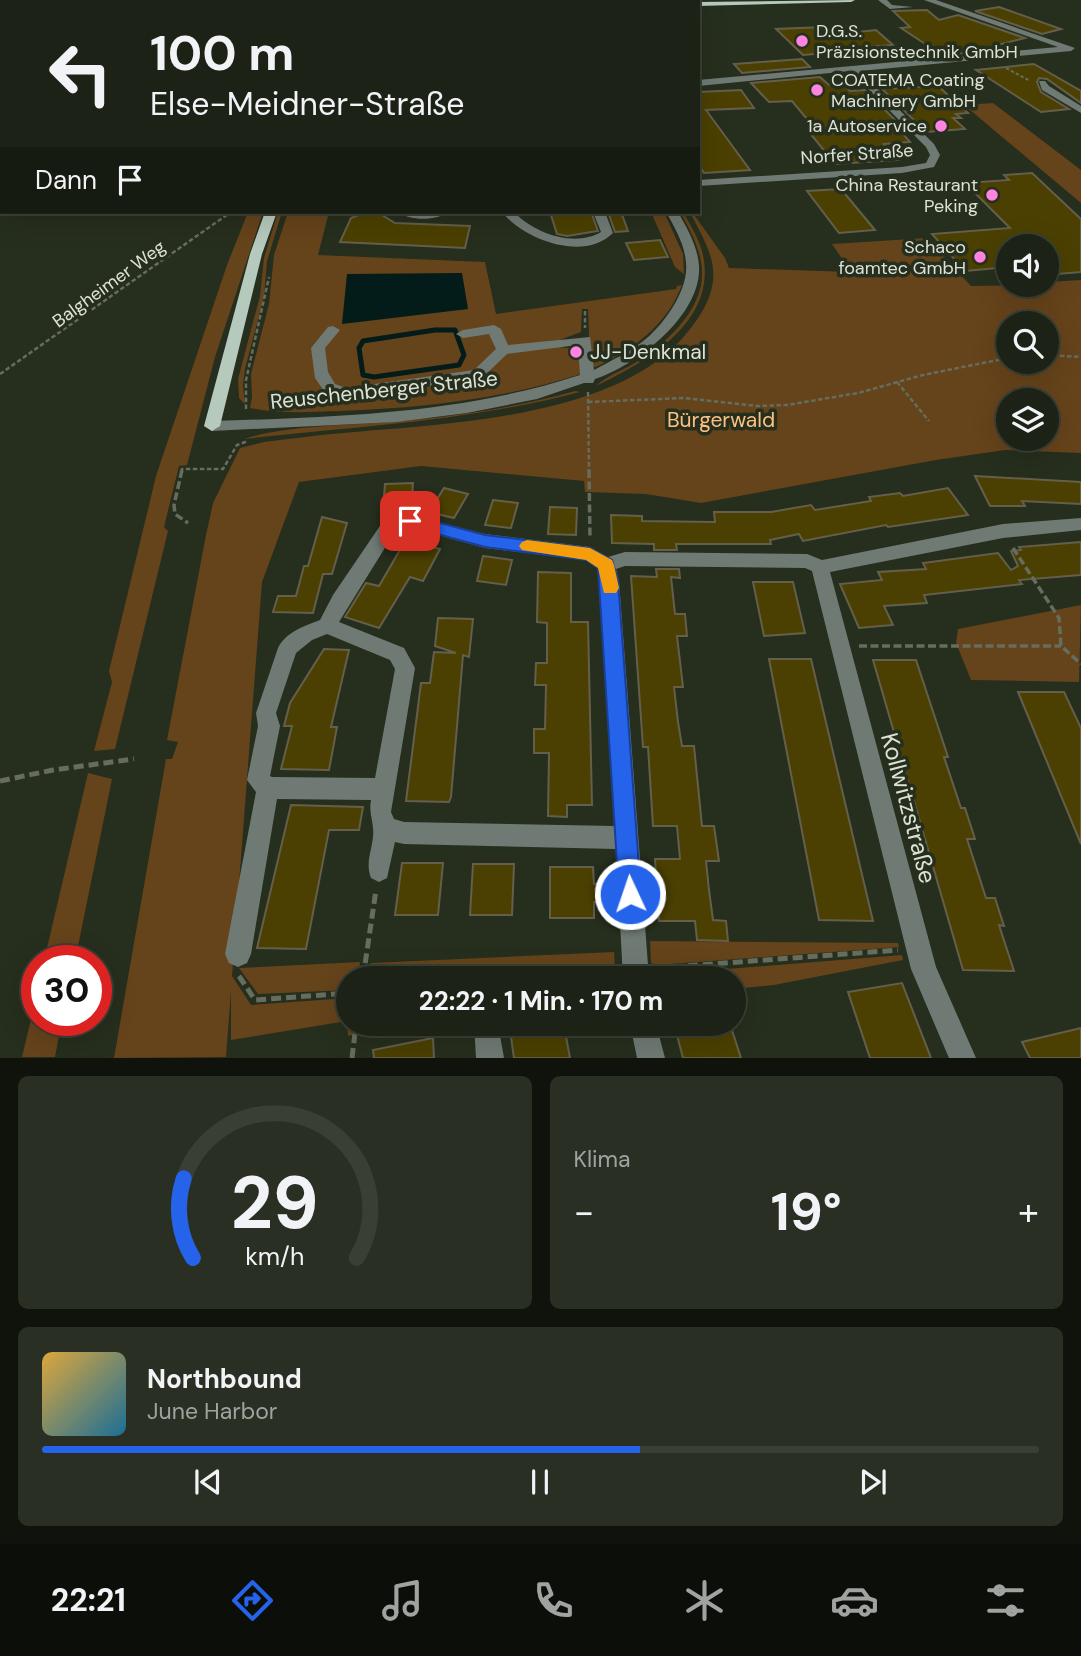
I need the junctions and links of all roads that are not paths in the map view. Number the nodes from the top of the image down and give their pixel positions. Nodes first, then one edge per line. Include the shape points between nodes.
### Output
1 (829, 0) edge
2 (851, 0) edge
3 (882, 0) edge
4 (928, 0) edge
5 (700, 4) edge
6 (909, 7) dead end
7 (1071, 48) junction
8 (1081, 52) edge
9 (854, 70) junction
10 (700, 83) edge
11 (1042, 83) road end
12 (1081, 110) edge
13 (700, 183) edge
14 (270, 214) edge
15 (510, 214) edge
16 (600, 214) edge
17 (673, 214) edge
18 (333, 330) dead end
19 (463, 334) dead end
20 (503, 350) junction
21 (588, 380) junction
22 (212, 426) joint
23 (1081, 524) edge
24 (598, 559) junction
25 (821, 567) junction
26 (327, 626) junction
27 (268, 788) junction
28 (383, 789) junction
29 (385, 828) junction
30 (627, 838) junction
31 (379, 870) road end
32 (238, 954) road end
33 (635, 966) edge
34 (487, 1036) edge
35 (646, 1036) edge
36 (490, 1058) edge
37 (651, 1058) edge
38 (963, 1058) edge

1 - 2 main road
1 - 5 main road
3 - 6 street via 890,7
4 - 7 street
7 - 8 street
7 - 9 street
9 - 10 street via 802,74 807,80 777,84 763,78
9 - 13 street, Norfer Straße via 930,146 935,155 930,165
11 - 12 street
14 - 22 main road
15 - 16 street via 525,230 561,242 600,240 607,233
17 - 21 street, Reuschenberger Straße via 694,268 675,318 624,362
18 - 20 street via 318,348 322,382 331,391 346,393 478,374
19 - 20 street via 494,330
20 - 21 street via 585,340
21 - 22 street, Reuschenberger Straße via 458,409
23 - 25 street via 1003,531
24 - 25 street via 807,561
24 - 26 street via 485,541 410,521 390,526
24 - 30 street via 611,595
25 - 38 street, Kollwitzstraße via 925,969
26 - 27 street via 305,634 288,648 266,712 269,726 258,780
26 - 28 street via 397,654 405,668
27 - 28 street
27 - 32 street
28 - 29 street via 380,811
29 - 30 street via 404,833
29 - 31 street
30 - 33 street
34 - 36 street
35 - 37 street

